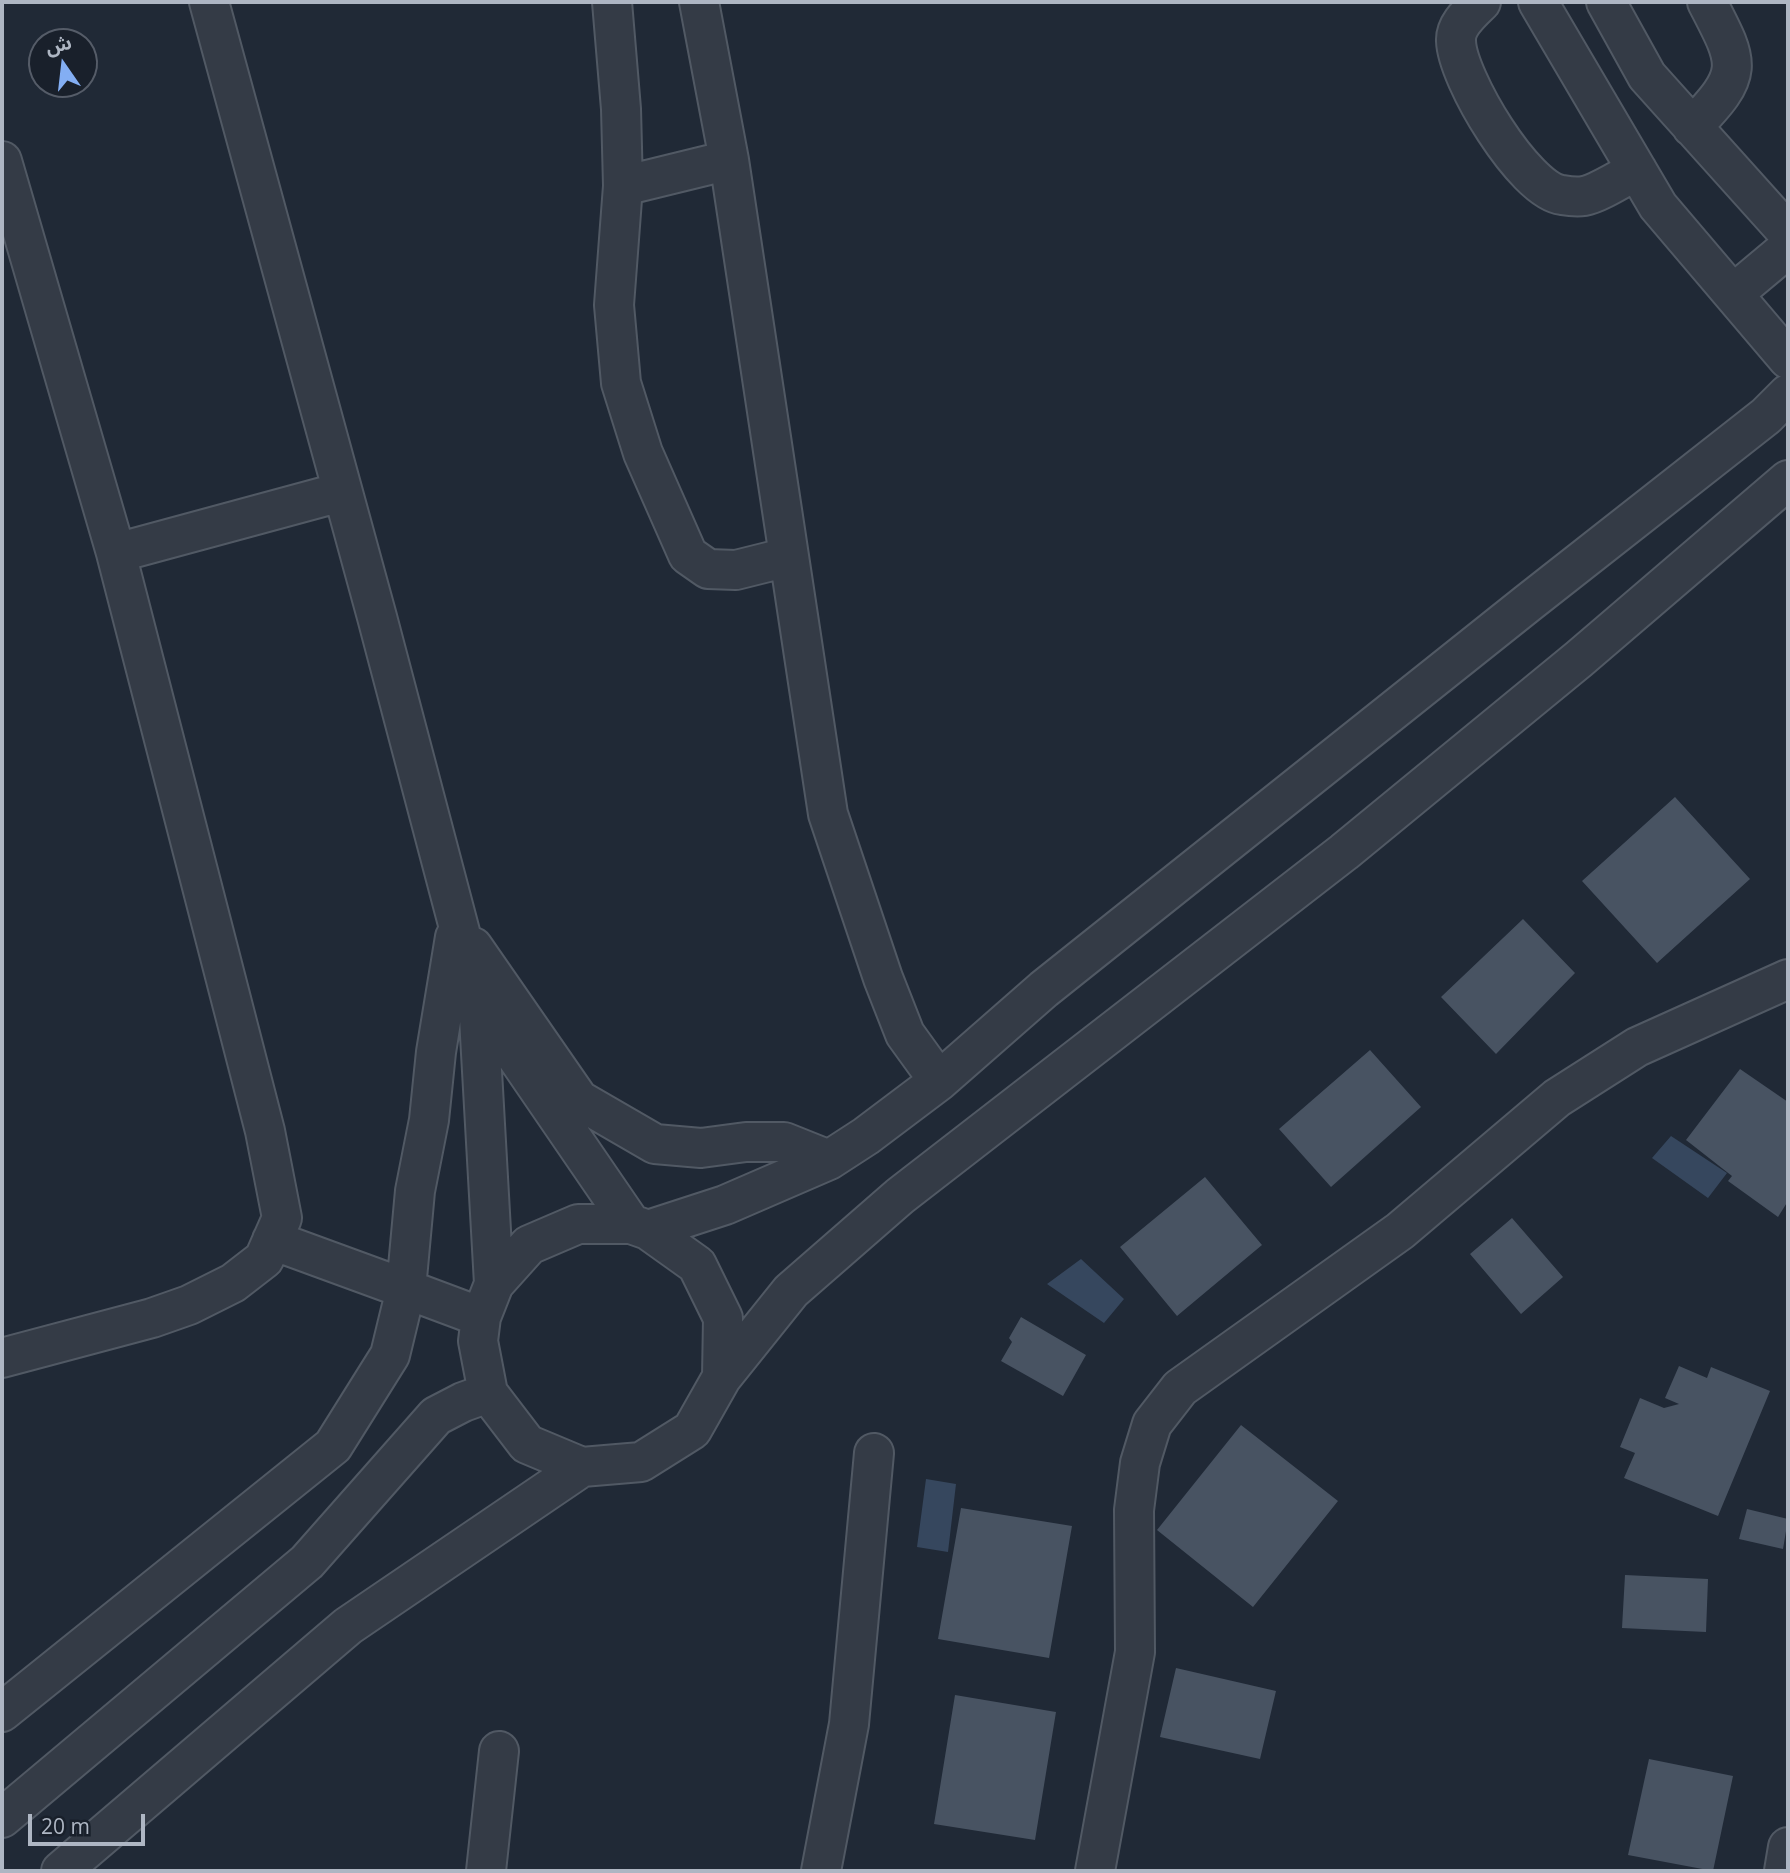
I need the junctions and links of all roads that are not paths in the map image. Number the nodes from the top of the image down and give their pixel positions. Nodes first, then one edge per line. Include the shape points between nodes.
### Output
1 (209, 2) edge
2 (612, 2) edge
3 (699, 2) edge
4 (1481, 2) edge
5 (1538, 2) edge
6 (1606, 2) edge
7 (1707, 2) edge
8 (1692, 127) junction
9 (729, 160) junction
10 (2, 161) edge
11 (1637, 170) junction
12 (623, 186) junction
13 (1788, 233) edge
14 (1788, 248) edge
15 (1733, 294) junction
16 (1788, 359) edge
17 (1788, 394) edge
18 (1788, 480) edge
19 (341, 492) junction
20 (116, 553) junction
21 (788, 557) junction
22 (457, 925) junction
23 (1788, 979) edge
24 (478, 1000) junction
25 (939, 1081) junction
26 (829, 1160) junction
27 (639, 1227) junction
28 (272, 1240) junction
29 (407, 1289) junction
30 (487, 1300) junction
31 (2, 1359) edge
32 (722, 1377) junction
33 (488, 1393) junction
34 (874, 1453) dead end
35 (582, 1467) junction
36 (2, 1712) edge
37 (499, 1751) dead end
38 (2, 1818) edge
39 (1788, 1847) edge
40 (61, 1871) edge
41 (486, 1871) edge
42 (821, 1871) edge
43 (1095, 1871) edge
44 (1784, 1871) edge

1 - 19 street
2 - 12 street
3 - 9 street
4 - 11 street via 1463,19 1455,40 1467,81 1510,153 1535,181 1559,195 1584,196
5 - 11 street
6 - 8 street via 1647,76
7 - 8 street via 1730,44 1734,69 1713,106
8 - 13 street
9 - 12 street
9 - 21 street
10 - 20 street
11 - 15 street via 1658,206
12 - 21 street via 614,305 621,383 643,453 688,555 708,569 736,570
14 - 15 street
15 - 16 street
17 - 25 street via 1044,989
18 - 32 street via 1344,852 900,1196 791,1291
19 - 20 street
19 - 22 street
20 - 28 street via 265,1131 282,1218
21 - 25 street via 828,814 905,1034
22 - 24 street
22 - 26 street via 579,1100 655,1144 701,1148 784,1142
22 - 29 street via 415,1191
23 - 43 street via 1637,1047 1557,1098 1400,1231 1180,1388 1152,1424 1140,1463 1134,1510 1135,1652
24 - 27 street
24 - 30 street
25 - 26 street
26 - 27 street via 725,1205
27 - 30 street via 578,1224 529,1245
27 - 32 street via 696,1265 723,1318
28 - 29 street
28 - 31 street via 264,1259 233,1283 189,1305
29 - 30 street
29 - 36 street via 390,1355 333,1446
30 - 33 street via 478,1340
32 - 35 street via 692,1430 641,1462
33 - 35 street via 527,1444
33 - 38 street via 436,1416 307,1562
34 - 42 street via 849,1724
35 - 40 street via 348,1626
37 - 41 street
39 - 44 street

